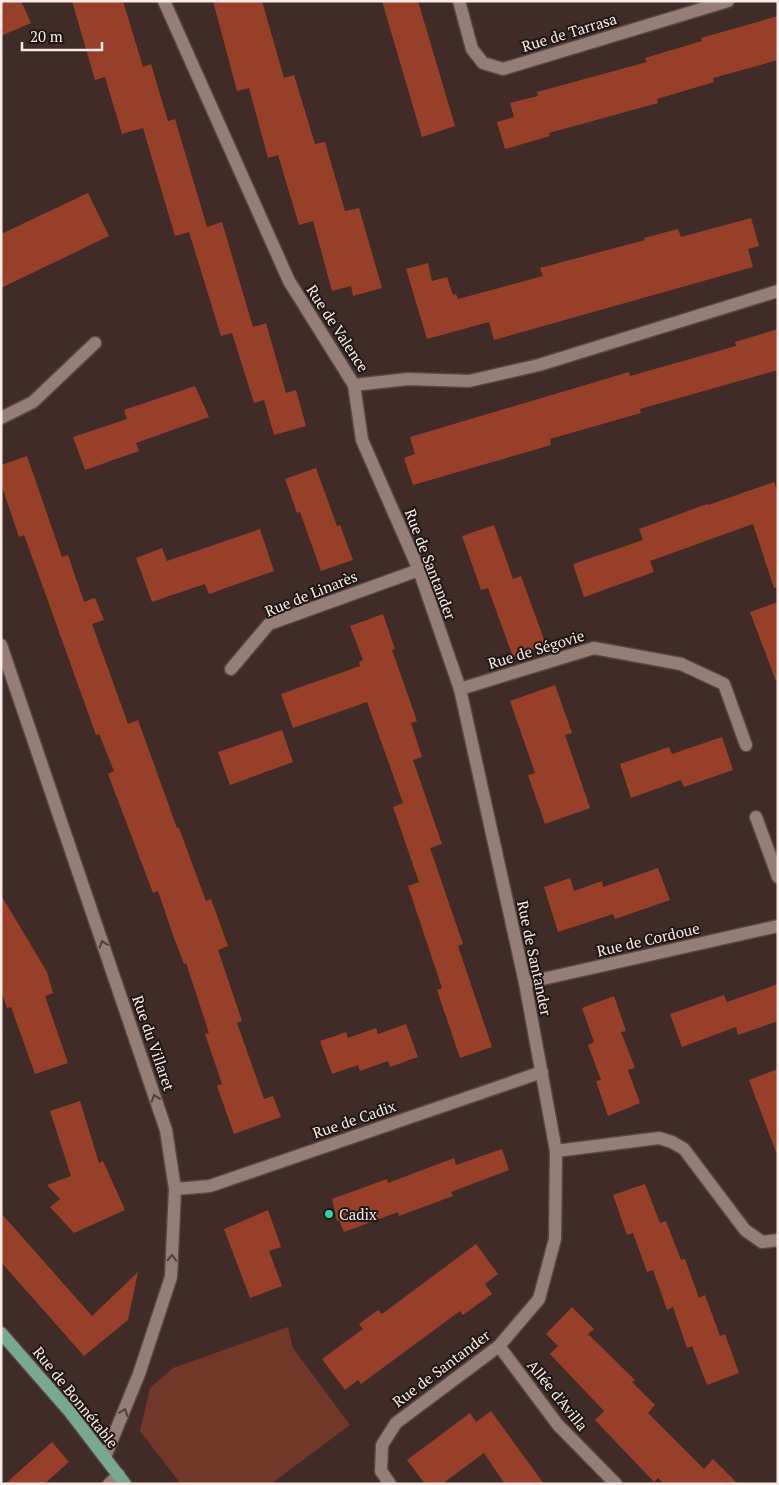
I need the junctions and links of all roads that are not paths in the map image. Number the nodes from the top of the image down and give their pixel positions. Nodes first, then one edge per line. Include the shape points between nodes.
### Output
1 (164, 1) edge
2 (459, 1) edge
3 (728, 1) edge
4 (778, 291) edge
5 (95, 343) dead end
6 (354, 385) junction
7 (1, 418) edge
8 (419, 570) junction
9 (1, 645) edge
10 (230, 669) dead end
11 (460, 689) junction
12 (746, 745) dead end
13 (756, 817) dead end
14 (778, 877) edge
15 (778, 926) edge
16 (525, 983) junction
17 (542, 1072) junction
18 (556, 1151) junction
19 (175, 1189) junction
20 (778, 1240) edge
21 (1, 1332) edge
22 (499, 1346) junction
23 (105, 1457) junction
24 (117, 1481) edge
25 (390, 1484) edge
26 (616, 1484) edge

1 - 6 street, Rue de Valence via 289,281
2 - 3 street, Rue de Tarrasa via 472,49 483,63 503,69
4 - 6 street, Rue de Valence via 539,365 469,381 408,379
5 - 7 street via 33,402
6 - 8 street, Rue de Santander via 362,440
8 - 10 street, Rue de Linarès via 269,624
8 - 11 street, Rue de Santander
19 -> 9 street, Rue du Villaret via 166,1130
11 - 12 street, Rue de Ségovie via 594,648 681,664 724,684
11 - 16 street, Rue de Santander
13 - 14 street
15 - 16 street, Rue de Cordoue
16 - 17 street, Rue de Santander
17 - 18 street, Rue de Santander
17 - 19 street, Rue de Cadix via 210,1186
18 - 20 street via 659,1138 672,1142 684,1149 745,1230 762,1242
18 - 22 street, Rue de Santander via 556,1239 539,1299
23 -> 19 street, Rue du Villaret via 139,1374 171,1277
21 - 23 main road, Rue de Bonnétable
22 - 25 street, Rue de Santander via 396,1423 382,1445 381,1471
22 - 26 street, Allée d'Avilla via 558,1425
23 - 24 main road, Rue de Bonnétable

